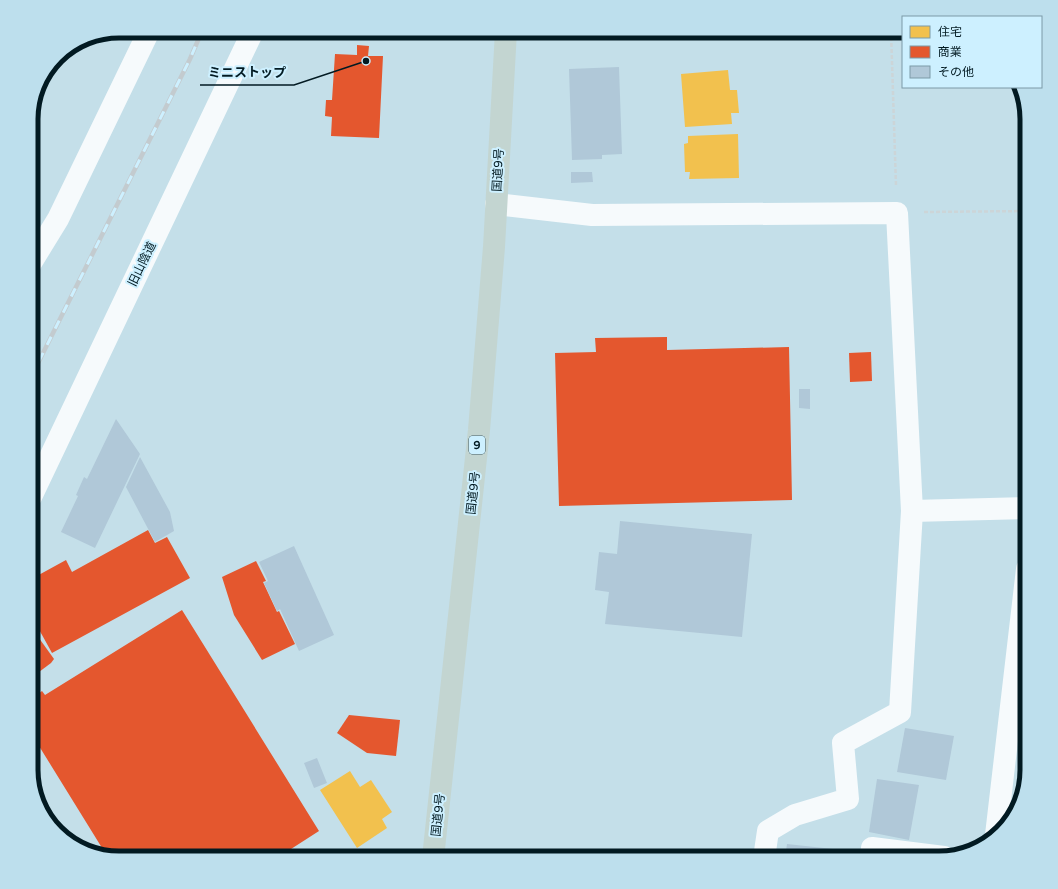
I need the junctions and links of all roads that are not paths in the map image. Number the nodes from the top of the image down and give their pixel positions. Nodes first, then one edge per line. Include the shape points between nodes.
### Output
1 (146, 38) edge
2 (251, 38) edge
3 (506, 38) edge
4 (496, 204) junction
5 (38, 252) edge
6 (38, 482) edge
7 (1020, 508) edge
8 (912, 511) junction
9 (1020, 629) edge
10 (997, 826) edge
11 (434, 851) edge
12 (765, 851) edge
13 (872, 851) edge
14 (896, 851) edge

1 - 5 street via 58,219
2 - 6 street, 旧山陰道
3 - 4 highway, 国道9号 / 9
4 - 8 street via 592,215 897,213
4 - 11 highway, 国道9号 / 9 via 477,446
7 - 8 street
8 - 12 street via 900,712 844,743 848,800 795,815 768,831
9 - 10 street
13 - 14 street via 872,848

